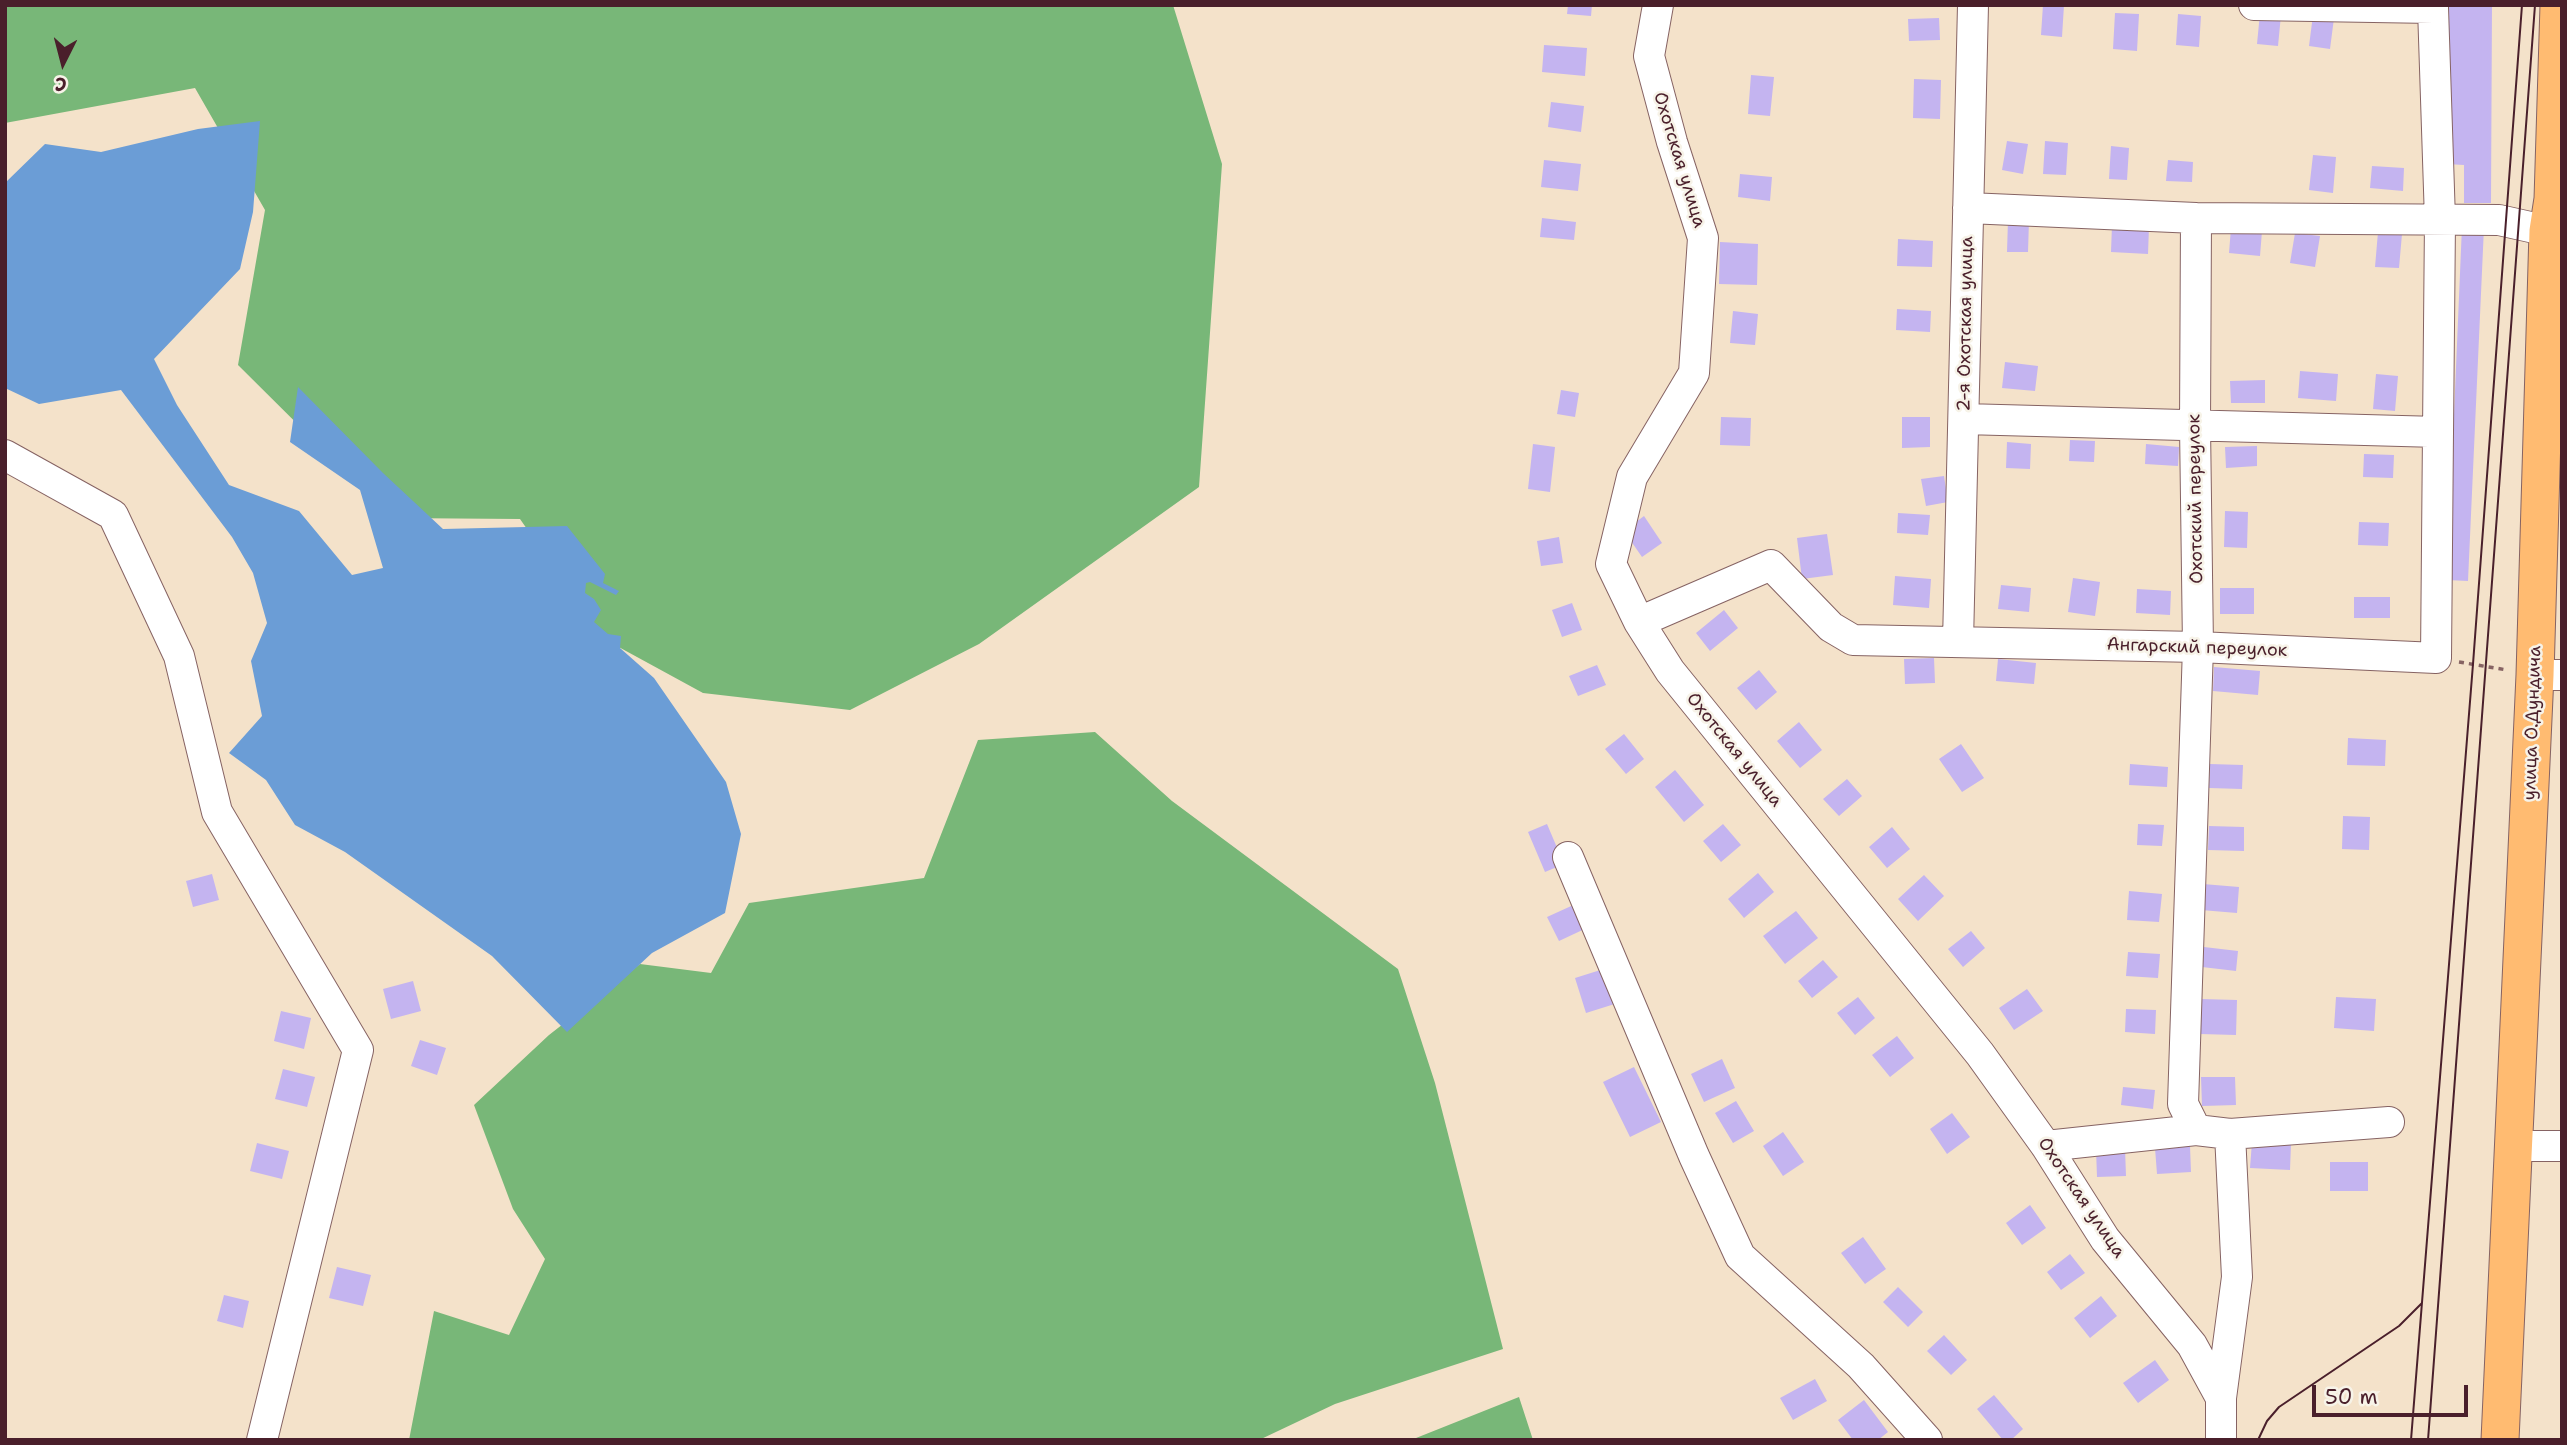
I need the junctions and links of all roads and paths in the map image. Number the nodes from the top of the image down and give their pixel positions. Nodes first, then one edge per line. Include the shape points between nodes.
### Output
1 (1658, 5) edge
2 (1973, 5) edge
3 (2254, 5) edge
4 (2558, 5) edge
5 (2433, 7) edge
6 (1968, 208) junction
7 (2554, 210) edge
8 (2196, 218) junction
9 (2440, 220) junction
10 (1964, 419) junction
11 (2195, 426) junction
12 (2438, 432) junction
13 (5, 455) edge
14 (1639, 622) junction
15 (1958, 642) junction
16 (2198, 647) junction
17 (2437, 658) junction
18 (2549, 675) edge
19 (1568, 857) dead end
20 (2389, 1122) dead end
21 (2196, 1130) junction
22 (2230, 1134) junction
23 (2046, 1146) junction
24 (2515, 1146) junction
25 (2562, 1146) edge
26 (2221, 1398) junction
27 (262, 1440) edge
28 (1927, 1440) edge
29 (2221, 1440) edge
30 (2500, 1440) edge

1 - 14 street, Охотская улица via 1650,56 1703,238 1694,373 1632,477 1611,564
2 - 6 street, 2-я Охотская улица
3 - 5 street
4 - 7 main road, улица О.Дундича
5 - 9 street
6 - 8 street
6 - 10 street, 2-я Охотская улица
7 - 9 street via 2499,220
7 - 18 main road, улица О.Дундича
8 - 9 street
8 - 11 street, Охотский переулок
9 - 12 street
10 - 11 street
10 - 15 street, 2-я Охотская улица
11 - 12 street
11 - 16 street, Охотский переулок
12 - 17 street
13 - 27 street via 113,514 179,656 217,812 358,1050
14 - 15 street, Ангарский переулок via 1771,565 1831,627 1853,640
14 - 23 street, Охотская улица via 1670,671 1980,1054
15 - 16 street, Ангарский переулок
16 - 17 street, Ангарский переулок
16 - 21 street, Охотский переулок via 2183,1104
17 - 18 path
18 - 24 main road, улица О.Дундича
19 - 28 street via 1740,1256 1861,1366
20 - 22 street
21 - 22 street
21 - 23 street
22 - 26 street via 2237,1277
23 - 26 street, Охотская улица via 2105,1239 2192,1345
24 - 25 street
24 - 30 main road, улица О.Дундича
26 - 29 street

